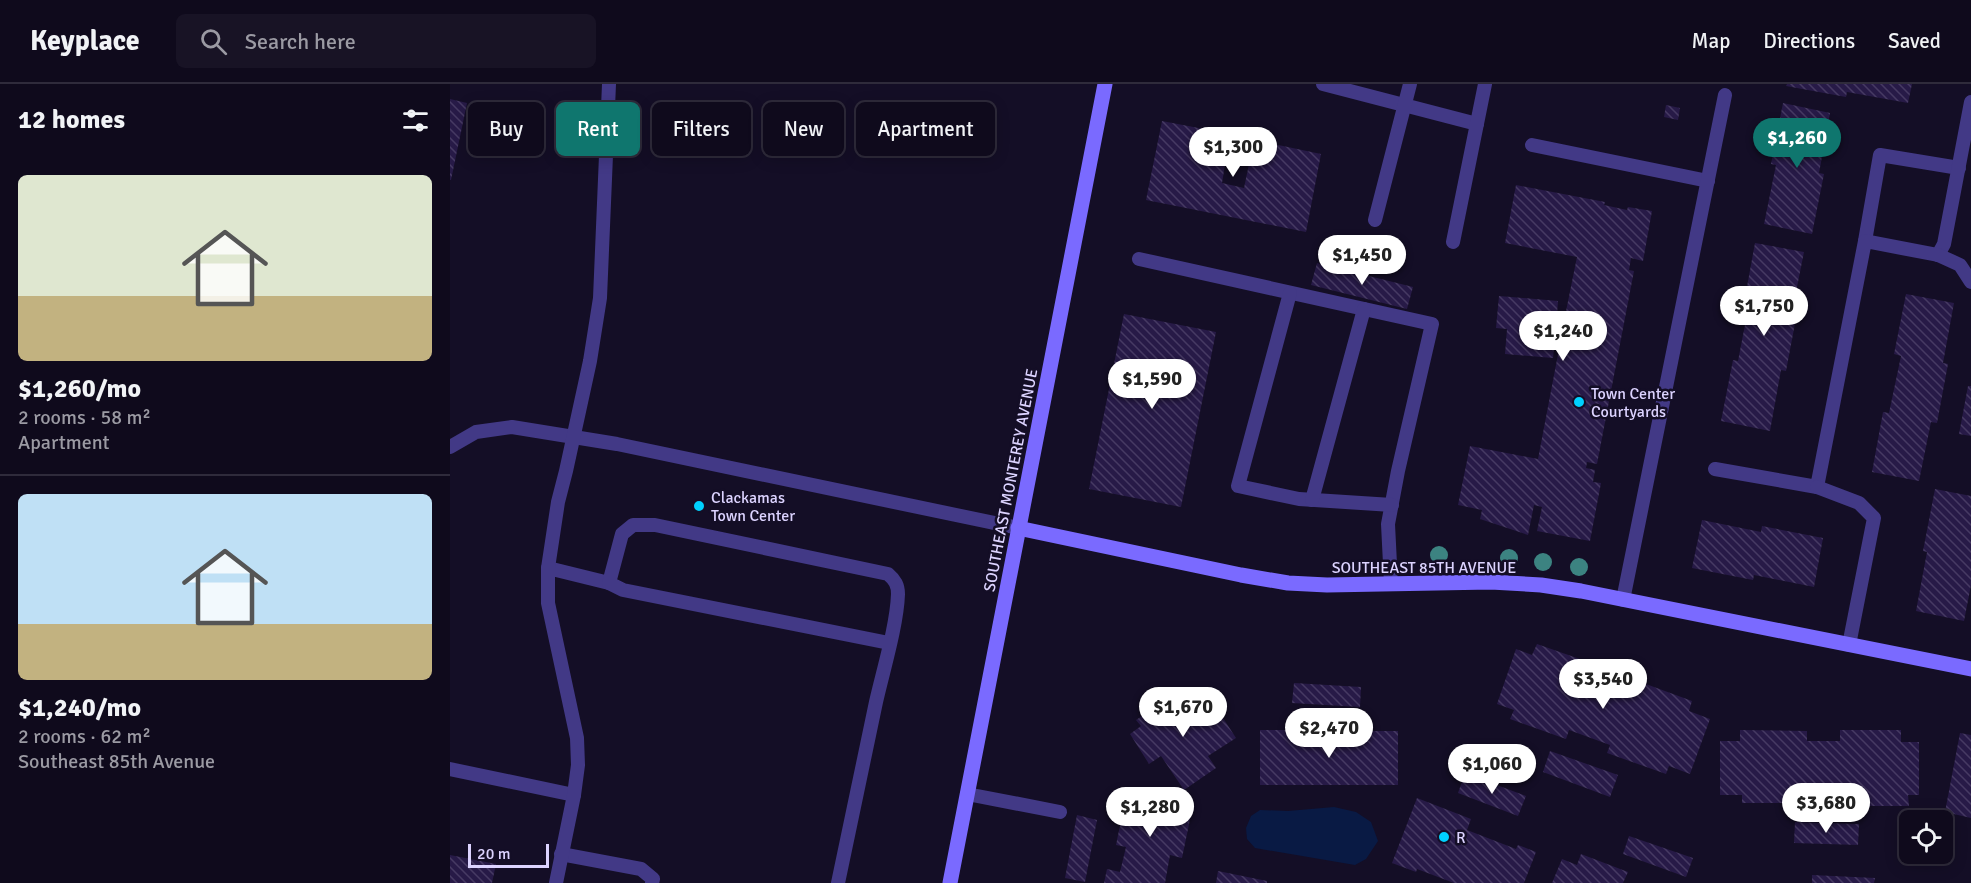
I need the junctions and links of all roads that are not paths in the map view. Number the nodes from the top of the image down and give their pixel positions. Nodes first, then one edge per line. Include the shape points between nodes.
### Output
1 (609, 84) edge
2 (1105, 84) edge
3 (1323, 84) edge
4 (1410, 84) edge
5 (1485, 84) edge
6 (1725, 95) dead end
7 (1971, 102) edge
8 (1406, 105) junction
9 (1477, 124) junction
10 (1532, 145) dead end
11 (1959, 168) junction
12 (1708, 181) junction
13 (1375, 220) dead end
14 (1865, 241) junction
15 (1453, 243) dead end
16 (1938, 255) junction
17 (1139, 259) dead end
18 (1971, 282) edge
19 (1290, 293) junction
20 (1364, 309) junction
21 (574, 437) junction
22 (450, 447) edge
23 (1715, 469) dead end
24 (1817, 487) junction
25 (1312, 500) junction
26 (1392, 505) junction
27 (1018, 528) junction
28 (548, 568) junction
29 (609, 583) junction
30 (1391, 584) junction
31 (1623, 600) junction
32 (889, 644) junction
33 (1849, 645) junction
34 (1971, 669) edge
35 (450, 769) edge
36 (967, 794) junction
37 (574, 795) junction
38 (1060, 812) dead end
39 (561, 854) junction
40 (556, 883) edge
41 (652, 883) edge
42 (838, 883) edge
43 (950, 883) edge

1 - 21 lane via 600,298
2 - 27 street, SOUTHEAST MONTEREY AVENUE
3 - 8 lane
4 - 8 lane
5 - 9 lane
6 - 12 lane
7 - 11 lane
8 - 9 lane
8 - 13 lane
9 - 15 lane
10 - 12 lane
11 - 14 lane via 1880,155
11 - 16 lane via 1944,244
12 - 31 lane
14 - 16 lane
14 - 24 lane
16 - 18 lane via 1960,266
17 - 19 lane
19 - 20 lane
19 - 25 lane via 1238,486
20 - 25 lane
20 - 26 lane via 1432,324
21 - 22 lane via 512,427 477,432
21 - 27 lane
21 - 28 lane via 558,502
23 - 24 lane
24 - 33 lane via 1859,503 1875,518
25 - 26 lane
26 - 30 lane via 1388,524
27 - 30 street, SOUTHEAST 85TH AVENUE via 1269,580 1327,585
27 - 36 street, SOUTHEAST MONTEREY AVENUE
28 - 29 lane
28 - 37 lane via 548,603 577,738
29 - 32 lane via 623,590
29 - 32 lane via 622,534 633,525 655,525 888,574 896,581 898,592
30 - 31 street, SOUTHEAST 85TH AVENUE via 1509,582
31 - 33 street, SOUTHEAST 85TH AVENUE
32 - 42 lane
33 - 34 street, SOUTHEAST 85TH AVENUE
35 - 37 lane
36 - 38 lane
36 - 43 street, SOUTHEAST MONTEREY AVENUE
37 - 39 lane
39 - 40 lane
39 - 41 lane via 641,869 653,879

